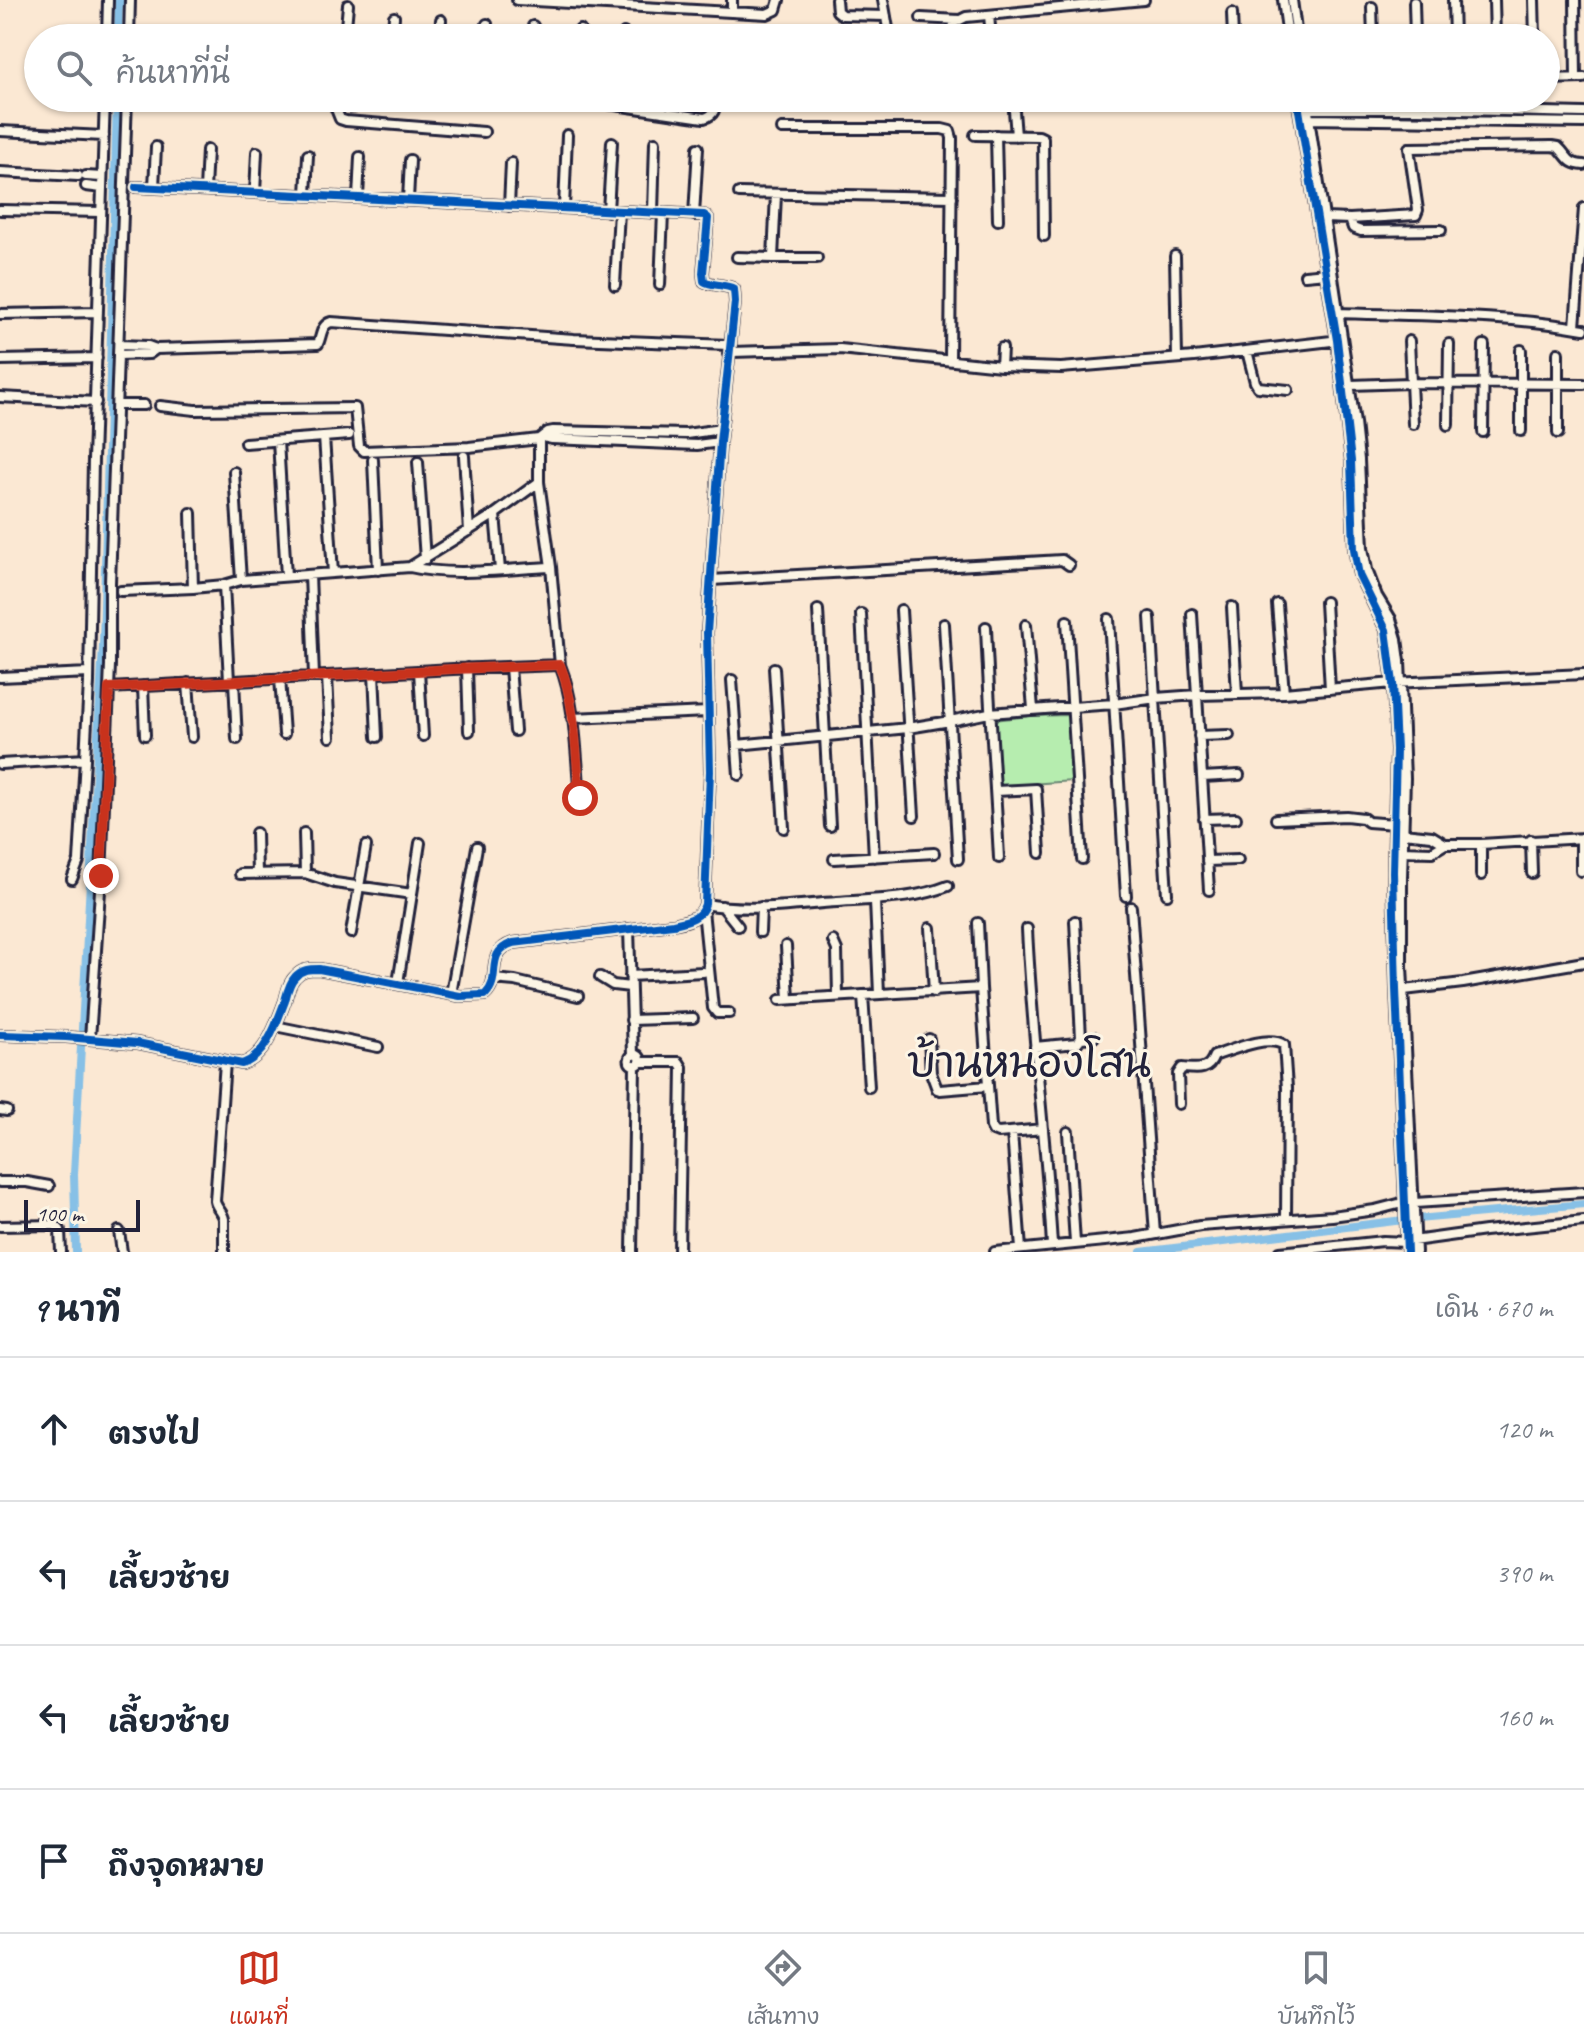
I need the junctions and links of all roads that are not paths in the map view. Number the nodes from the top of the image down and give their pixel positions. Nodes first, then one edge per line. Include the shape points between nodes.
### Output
1 (108, 0) edge
2 (130, 0) edge
3 (519, 0) edge
4 (732, 0) edge
5 (779, 0) edge
6 (836, 0) edge
7 (883, 0) edge
8 (1010, 0) edge
9 (1144, 0) edge
10 (1283, 0) edge
11 (1292, 0) edge
12 (1453, 0) edge
13 (1494, 0) edge
14 (1534, 0) edge
15 (1575, 0) edge
16 (562, 1) edge
17 (1122, 1) edge
18 (1414, 2) edge
19 (606, 3) edge
20 (1085, 3) edge
21 (649, 4) edge
22 (348, 5) dead end
23 (690, 5) edge
24 (1048, 5) edge
25 (1372, 7) dead end
26 (732, 12) junction
27 (1012, 13) junction
28 (1232, 13) dead end
29 (989, 15) junction
30 (886, 16) junction
31 (394, 17) dead end
32 (921, 18) dead end
33 (441, 20) dead end
34 (959, 20) junction
35 (107, 24) edge
36 (129, 24) edge
37 (346, 24) edge
38 (393, 24) edge
39 (441, 24) edge
40 (887, 24) edge
41 (954, 24) edge
42 (990, 24) edge
43 (1232, 24) edge
44 (1286, 24) edge
45 (1295, 24) edge
46 (1373, 24) edge
47 (1415, 24) edge
48 (1454, 24) edge
49 (1495, 24) edge
50 (1535, 24) edge
51 (1580, 78) edge
52 (1560, 79) edge
53 (105, 112) edge
54 (127, 112) edge
55 (337, 112) edge
56 (662, 112) edge
57 (715, 112) edge
58 (1014, 112) edge
59 (1299, 112) edge
60 (1352, 112) edge
61 (1417, 112) edge
62 (1526, 112) edge
63 (1545, 112) edge
64 (1560, 112) edge
65 (1584, 113) edge
66 (1309, 114) junction
67 (1417, 120) junction
68 (1526, 121) junction
69 (1545, 122) junction
70 (1584, 123) edge
71 (782, 129) dead end
72 (0, 131) edge
73 (484, 132) dead end
74 (567, 135) dead end
75 (975, 135) dead end
76 (996, 135) junction
77 (104, 136) junction
78 (1016, 136) junction
79 (612, 142) dead end
80 (655, 142) dead end
81 (156, 147) dead end
82 (698, 148) dead end
83 (207, 150) dead end
84 (257, 152) dead end
85 (308, 155) dead end
86 (360, 157) dead end
87 (410, 160) dead end
88 (511, 163) dead end
89 (1584, 165) edge
90 (0, 172) edge
91 (102, 177) junction
92 (82, 181) junction
93 (136, 187) dead end
94 (154, 187) junction
95 (102, 188) junction
96 (205, 190) junction
97 (255, 193) junction
98 (739, 193) dead end
99 (776, 194) junction
100 (306, 195) junction
101 (952, 197) junction
102 (358, 198) junction
103 (408, 200) junction
104 (509, 206) junction
105 (564, 208) junction
106 (1584, 208) edge
107 (0, 210) edge
108 (608, 211) junction
109 (619, 211) junction
110 (101, 212) junction
111 (653, 213) junction
112 (663, 213) junction
113 (694, 215) junction
114 (1325, 218) junction
115 (1350, 219) junction
116 (998, 220) dead end
117 (1441, 230) dead end
118 (1044, 236) dead end
119 (1175, 256) dead end
120 (737, 257) dead end
121 (773, 258) junction
122 (817, 258) dead end
123 (1326, 273) junction
124 (1305, 275) dead end
125 (615, 285) dead end
126 (660, 285) dead end
127 (98, 312) junction
128 (1340, 313) junction
129 (0, 314) edge
130 (1579, 328) edge
131 (1340, 340) junction
132 (1409, 341) dead end
133 (1449, 344) dead end
134 (1484, 345) dead end
135 (1002, 348) dead end
136 (729, 349) junction
137 (119, 350) junction
138 (1521, 350) dead end
139 (1247, 351) junction
140 (1558, 353) dead end
141 (97, 358) junction
142 (1177, 358) junction
143 (0, 360) edge
144 (950, 360) junction
145 (1001, 366) junction
146 (1410, 383) junction
147 (1447, 383) junction
148 (1484, 383) junction
149 (1521, 383) junction
150 (1558, 383) junction
151 (1584, 384) edge
152 (1351, 385) junction
153 (1288, 390) dead end
154 (0, 397) edge
155 (96, 402) junction
156 (117, 405) junction
157 (144, 405) dead end
158 (160, 406) dead end
159 (1413, 424) dead end
160 (1448, 425) dead end
161 (721, 429) junction
162 (1521, 431) dead end
163 (1483, 432) dead end
164 (1558, 433) dead end
165 (349, 435) dead end
166 (324, 437) junction
167 (541, 438) junction
168 (278, 441) junction
169 (720, 442) junction
170 (245, 443) dead end
171 (464, 456) dead end
172 (373, 460) dead end
173 (418, 462) dead end
174 (234, 472) dead end
175 (539, 482) junction
176 (191, 513) dead end
177 (495, 514) junction
178 (469, 531) junction
179 (425, 559) junction
180 (1069, 565) dead end
181 (410, 567) junction
182 (551, 567) junction
183 (378, 570) junction
184 (500, 570) junction
185 (333, 573) junction
186 (310, 575) junction
187 (286, 576) junction
188 (241, 580) junction
189 (711, 580) junction
190 (224, 585) junction
191 (193, 588) junction
192 (121, 591) dead end
193 (1325, 602) dead end
194 (1277, 604) dead end
195 (1232, 607) dead end
196 (818, 610) dead end
197 (901, 610) dead end
198 (861, 614) dead end
199 (1192, 614) dead end
200 (1150, 617) dead end
201 (1109, 619) dead end
202 (1067, 621) dead end
203 (944, 624) dead end
204 (1026, 625) dead end
205 (986, 627) dead end
206 (560, 665) junction
207 (510, 667) junction
208 (467, 668) junction
209 (774, 668) dead end
210 (419, 671) junction
211 (89, 673) junction
212 (374, 673) junction
213 (1584, 674) edge
214 (314, 676) junction
215 (327, 676) junction
216 (0, 677) edge
217 (280, 678) junction
218 (732, 680) dead end
219 (231, 681) junction
220 (188, 683) junction
221 (1397, 684) junction
222 (143, 686) junction
223 (109, 688) junction
224 (1330, 689) junction
225 (1284, 693) junction
226 (1237, 694) junction
227 (1197, 695) junction
228 (1156, 698) junction
229 (1114, 704) junction
230 (1072, 707) junction
231 (1033, 709) junction
232 (708, 712) junction
233 (989, 713) junction
234 (572, 718) junction
235 (950, 721) junction
236 (908, 728) junction
237 (469, 731) dead end
238 (515, 731) dead end
239 (866, 731) junction
240 (284, 734) dead end
241 (145, 735) dead end
242 (824, 735) junction
243 (1229, 735) dead end
244 (423, 736) dead end
245 (1199, 736) junction
246 (192, 737) dead end
247 (330, 737) dead end
248 (377, 737) dead end
249 (237, 739) dead end
250 (778, 740) junction
251 (737, 745) junction
252 (85, 759) junction
253 (0, 764) edge
254 (739, 775) dead end
255 (1239, 775) dead end
256 (1202, 777) junction
257 (996, 791) junction
258 (580, 798) dead end
259 (914, 816) dead end
260 (1236, 818) dead end
261 (1204, 819) junction
262 (1276, 819) dead end
263 (1395, 824) junction
264 (830, 826) dead end
265 (784, 828) dead end
266 (256, 833) dead end
267 (304, 833) dead end
268 (1403, 833) junction
269 (1582, 838) edge
270 (1531, 840) junction
271 (420, 843) dead end
272 (1445, 844) junction
273 (1481, 844) junction
274 (366, 846) dead end
275 (477, 847) dead end
276 (1402, 851) junction
277 (934, 853) dead end
278 (1040, 853) dead end
279 (874, 857) junction
280 (999, 858) dead end
281 (834, 859) dead end
282 (958, 859) dead end
283 (1082, 859) dead end
284 (1238, 860) dead end
285 (1207, 861) junction
286 (1581, 871) dead end
287 (305, 873) junction
288 (1532, 873) dead end
289 (240, 874) dead end
290 (257, 874) junction
291 (1481, 875) dead end
292 (72, 879) dead end
293 (948, 886) dead end
294 (359, 887) junction
295 (1209, 890) dead end
296 (412, 894) junction
297 (1167, 894) dead end
298 (1126, 896) dead end
299 (875, 901) junction
300 (722, 906) junction
301 (704, 907) junction
302 (761, 907) junction
303 (1131, 907) dead end
304 (1075, 921) dead end
305 (978, 923) dead end
306 (738, 926) dead end
307 (930, 928) dead end
308 (629, 929) junction
309 (1027, 929) dead end
310 (760, 932) dead end
311 (351, 933) dead end
312 (833, 941) dead end
313 (786, 946) dead end
314 (1584, 962) edge
315 (703, 972) dead end
316 (630, 976) junction
317 (600, 977) dead end
318 (493, 979) junction
319 (398, 983) junction
320 (630, 987) junction
321 (981, 988) junction
322 (1404, 990) junction
323 (934, 992) junction
324 (451, 994) junction
325 (879, 994) junction
326 (863, 995) junction
327 (578, 996) dead end
328 (838, 996) junction
329 (729, 1013) dead end
330 (693, 1018) dead end
331 (631, 1020) junction
332 (275, 1026) junction
333 (0, 1035) edge
334 (1094, 1037) dead end
335 (1081, 1038) junction
336 (88, 1039) junction
337 (929, 1039) dead end
338 (378, 1047) dead end
339 (1035, 1047) junction
340 (636, 1061) junction
341 (225, 1062) junction
342 (988, 1086) junction
343 (869, 1087) dead end
344 (1179, 1104) dead end
345 (1043, 1129) junction
346 (1068, 1132) dead end
347 (1012, 1133) junction
348 (0, 1182) edge
349 (49, 1186) dead end
350 (1584, 1192) edge
351 (1410, 1204) junction
352 (1286, 1219) junction
353 (1584, 1221) edge
354 (0, 1226) edge
355 (119, 1231) dead end
356 (1155, 1234) junction
357 (1410, 1241) edge
358 (1075, 1243) junction
359 (1052, 1245) junction
360 (1021, 1249) junction
361 (61, 1252) edge
362 (122, 1252) edge
363 (224, 1252) edge
364 (632, 1252) edge
365 (679, 1252) edge
366 (995, 1252) edge
367 (1280, 1252) edge
368 (1416, 1252) edge

1 - 35 street
2 - 36 street
3 - 16 street
4 - 26 street
5 - 26 street via 776,10 767,14
6 - 30 street via 842,15
7 - 30 street
8 - 27 street
9 - 17 street
10 - 44 street
11 - 45 street
12 - 48 street
13 - 49 street
14 - 50 street
15 - 51 street
16 - 19 street
17 - 20 street
18 - 47 street
19 - 21 street
20 - 24 street
21 - 23 street
22 - 37 street
23 - 26 street
24 - 27 street
25 - 46 street
27 - 29 street
28 - 43 street
29 - 34 street
29 - 42 street
30 - 40 street
31 - 38 street
32 - 34 street
33 - 39 street
34 - 41 street
51 - 52 street
53 - 77 street
54 - 137 street
55 - 73 street via 346,121
56 - 57 street via 704,118
58 - 78 street
59 - 123 street
60 - 66 street
61 - 67 street
62 - 68 street
63 - 69 street
64 - 65 street
66 - 67 street
66 - 114 street
67 - 68 street
68 - 69 street
69 - 70 street
71 - 101 street via 950,131
72 - 77 street
74 - 105 street
75 - 76 street
76 - 78 street
76 - 116 street
77 - 91 street
78 - 118 street via 1043,138
79 - 108 street
80 - 111 street
81 - 94 street
82 - 113 street
83 - 96 street
84 - 97 street
85 - 100 street
86 - 102 street
87 - 103 street
88 - 104 street
89 - 115 street via 1574,164 1552,146 1409,148 1416,215
90 - 92 street
91 - 92 street
91 - 95 street
92 - 95 street
93 - 94 street
94 - 96 street
95 - 110 street
96 - 97 street
97 - 100 street
98 - 99 street
99 - 101 street
99 - 121 street
100 - 102 street
101 - 144 street
102 - 103 street
103 - 104 street
104 - 105 street
105 - 108 street
106 - 130 street
107 - 110 street
108 - 109 street
109 - 111 street
109 - 125 street
110 - 127 street
111 - 112 street
112 - 113 street
112 - 126 street
113 - 136 street via 708,218 704,281 734,289
114 - 115 street
114 - 128 street
115 - 117 street via 1361,231
119 - 142 street
120 - 121 street
121 - 122 street
123 - 124 street
123 - 131 street
127 - 129 street
127 - 141 street
128 - 130 street
128 - 131 street
131 - 139 street
131 - 152 street
131 - 221 street via 1354,549 1359,575 1386,630
132 - 146 street
133 - 147 street
134 - 148 street
135 - 145 street
136 - 137 street via 331,322 323,327 318,344 156,349 149,354
136 - 144 street via 840,349
136 - 161 street
137 - 156 street
138 - 149 street
139 - 142 street
139 - 153 street via 1258,387
140 - 150 street
141 - 143 street
141 - 155 street
142 - 145 street via 1061,368
144 - 145 street
146 - 147 street
146 - 152 street
146 - 159 street
147 - 148 street
147 - 160 street
148 - 149 street
148 - 163 street
149 - 150 street
149 - 162 street
150 - 151 street
150 - 164 street
152 - 221 street via 1363,548 1397,639
154 - 155 street
155 - 211 street
156 - 157 street
156 - 223 street
158 - 167 street via 355,408 364,451
161 - 167 street via 686,434 553,431
161 - 169 street
165 - 166 street
166 - 168 street
166 - 185 street
167 - 169 street
167 - 175 street
168 - 170 street
168 - 187 street
169 - 189 street
171 - 178 street
172 - 183 street
173 - 179 street
174 - 188 street
175 - 177 street
175 - 182 street
176 - 191 street
177 - 178 street
177 - 184 street
178 - 179 street
179 - 181 street
180 - 189 street via 1062,560
181 - 183 street
181 - 184 street
182 - 184 street
182 - 206 street
183 - 185 street
185 - 186 street
186 - 187 street
186 - 214 street
187 - 188 street
188 - 190 street
189 - 232 street
190 - 191 street
190 - 219 street
191 - 192 street
193 - 224 street
194 - 225 street
195 - 226 street
196 - 242 street
197 - 236 street
198 - 239 street
199 - 227 street
200 - 228 street
201 - 229 street
202 - 230 street
203 - 235 street
204 - 231 street
205 - 233 street
206 - 207 street
206 - 234 street
207 - 208 street
207 - 238 street
208 - 210 street
208 - 237 street
209 - 250 street
210 - 212 street
210 - 244 street
211 - 216 street
211 - 252 street
212 - 215 street
212 - 248 street
213 - 221 street
214 - 215 street
214 - 217 street
215 - 247 street
217 - 219 street
217 - 240 street
218 - 251 street
219 - 220 street
219 - 249 street
220 - 222 street
220 - 246 street
221 - 224 street
221 - 263 street
221 - 268 street via 1405,778
222 - 223 street
222 - 241 street
223 - 336 street
224 - 225 street
225 - 226 street
226 - 227 street
227 - 228 street
227 - 245 street
228 - 229 street
228 - 297 street
229 - 230 street
229 - 298 street
230 - 231 street
230 - 283 street
231 - 233 street
232 - 234 street
232 - 301 street
233 - 235 street
233 - 257 street
234 - 258 street
235 - 236 street
235 - 282 street
236 - 239 street
236 - 259 street
239 - 242 street
239 - 279 street
242 - 250 street
242 - 264 street
243 - 245 street
245 - 256 street
250 - 251 street
250 - 265 street
251 - 254 street
252 - 253 street
252 - 292 street via 79,861
255 - 256 street
256 - 261 street
257 - 278 street via 1036,789
257 - 280 street
260 - 261 street
261 - 285 street
262 - 263 street via 1346,816
263 - 351 street via 1396,989
266 - 290 street
267 - 287 street
268 - 272 street via 1432,836
268 - 276 street
269 - 270 street
269 - 286 street
270 - 273 street
270 - 288 street
271 - 296 street
272 - 273 street
272 - 276 street via 1432,852
273 - 291 street
274 - 294 street
275 - 324 street
276 - 322 street
277 - 279 street
279 - 281 street
284 - 285 street
285 - 295 street
287 - 290 street
287 - 294 street
289 - 290 street
293 - 299 street
294 - 296 street
294 - 311 street
296 - 319 street
299 - 302 street
299 - 325 street
300 - 301 street
300 - 302 street
300 - 306 street
301 - 308 street via 691,920
301 - 329 street via 713,1008
302 - 310 street
303 - 356 street
304 - 335 street
305 - 321 street
307 - 323 street
308 - 316 street
308 - 318 street via 502,947
309 - 339 street
312 - 328 street
313 - 328 street via 784,1000
314 - 322 street
315 - 316 street
316 - 320 street
317 - 320 street
318 - 324 street via 485,995
318 - 327 street
319 - 324 street
319 - 332 street via 306,969 293,978
320 - 331 street
321 - 323 street
321 - 342 street
322 - 351 street
323 - 325 street
325 - 326 street
326 - 328 street
326 - 343 street
330 - 331 street
331 - 340 street
332 - 338 street
332 - 341 street via 251,1061
333 - 336 street
334 - 335 street
335 - 339 street via 1077,1043
336 - 341 street
337 - 342 street via 937,1089
339 - 345 street
340 - 364 street
340 - 365 street via 679,1062 682,1067
341 - 363 street via 215,1201 224,1219
342 - 347 street via 993,1131
344 - 352 street via 1182,1068 1206,1068 1214,1056 1271,1040 1284,1045
345 - 347 street
345 - 359 street
346 - 358 street
347 - 360 street
348 - 349 street
350 - 351 street
351 - 352 street
351 - 357 street
352 - 356 street
353 - 357 street
354 - 361 street via 55,1225
355 - 362 street
356 - 358 street
357 - 367 street
357 - 368 street
358 - 359 street
359 - 360 street
360 - 366 street

